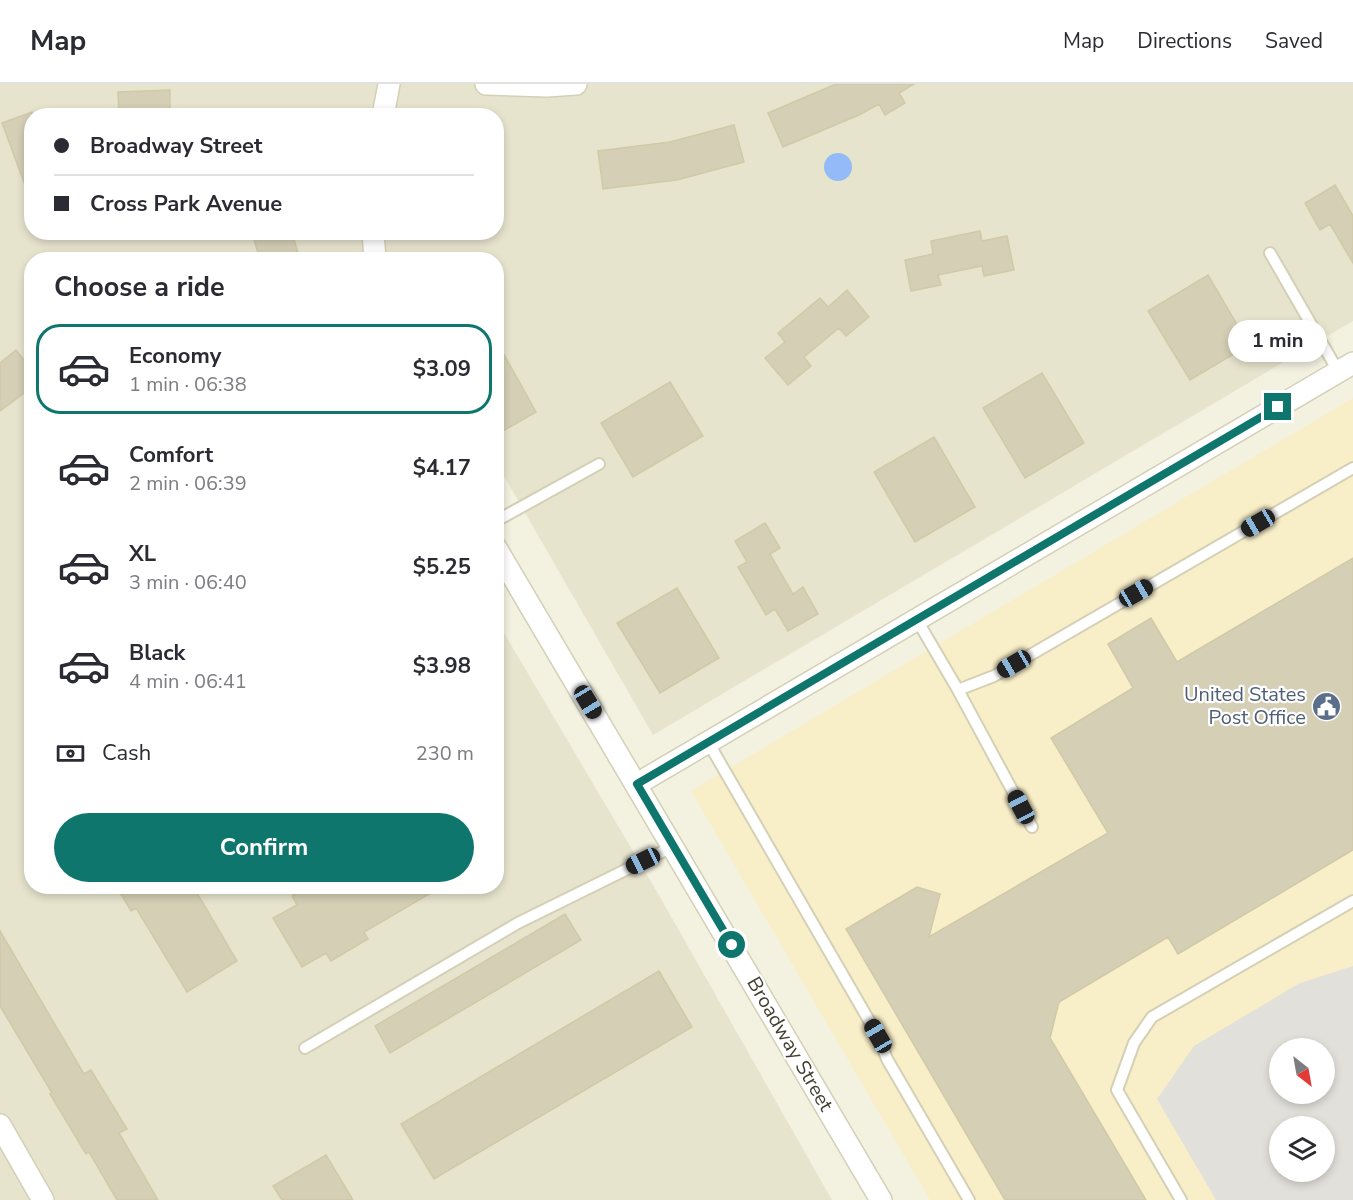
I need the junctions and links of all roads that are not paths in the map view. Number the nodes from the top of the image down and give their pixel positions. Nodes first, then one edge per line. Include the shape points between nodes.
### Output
1 (389, 84) edge
2 (486, 84) edge
3 (576, 84) edge
4 (384, 108) edge
5 (1270, 253) dead end
6 (1346, 367) edge
7 (599, 464) dead end
8 (1353, 468) edge
9 (504, 517) edge
10 (504, 561) edge
11 (917, 620) junction
12 (958, 690) junction
13 (708, 742) junction
14 (637, 784) junction
15 (1032, 827) dead end
16 (674, 846) junction
17 (1353, 901) edge
18 (305, 1048) dead end
19 (0, 1125) edge
20 (43, 1200) edge
21 (881, 1200) edge
22 (969, 1200) edge
23 (1181, 1200) edge

1 - 4 street
2 - 3 street
5 - 6 lane
6 - 11 street
7 - 9 lane
8 - 12 lane via 994,676
10 - 14 street, Broadway Street
11 - 12 lane
11 - 13 street
12 - 15 lane
13 - 14 street
13 - 22 lane
14 - 16 street, Broadway Street
16 - 18 lane via 518,923
16 - 21 street, Broadway Street
17 - 23 lane via 1152,1017 1134,1043 1117,1090
19 - 20 street

